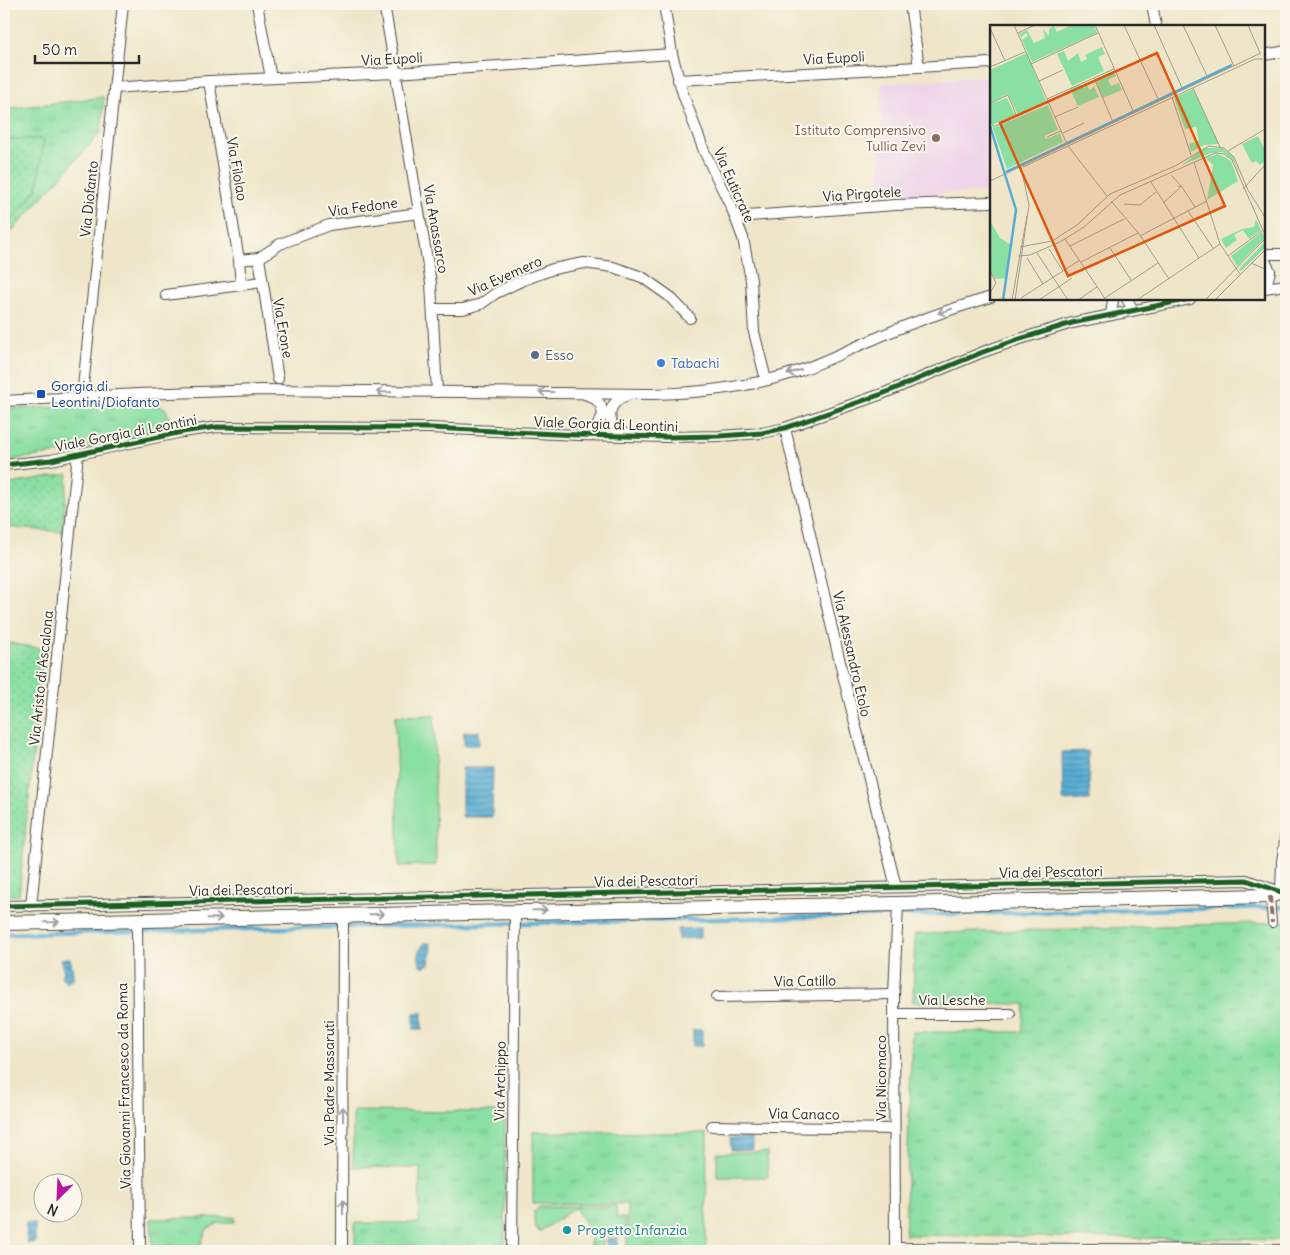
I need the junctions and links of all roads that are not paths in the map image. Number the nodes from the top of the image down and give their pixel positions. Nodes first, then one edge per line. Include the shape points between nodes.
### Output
1 (123, 4) edge
2 (257, 4) edge
3 (384, 4) edge
4 (664, 4) edge
5 (910, 4) edge
6 (1152, 4) edge
7 (1156, 25) edge
8 (1286, 51) edge
9 (672, 54) junction
10 (1265, 55) edge
11 (990, 63) edge
12 (919, 67) junction
13 (396, 72) junction
14 (271, 78) junction
15 (678, 80) junction
16 (209, 81) junction
17 (114, 88) junction
18 (990, 202) edge
19 (420, 213) junction
20 (735, 217) junction
21 (1265, 254) edge
22 (1286, 254) edge
23 (258, 258) junction
24 (239, 260) junction
25 (1265, 261) edge
26 (261, 282) junction
27 (241, 285) junction
28 (1286, 286) edge
29 (1265, 287) edge
30 (166, 295) dead end
31 (990, 297) edge
32 (1112, 300) edge
33 (1128, 300) edge
34 (1185, 300) edge
35 (433, 309) junction
36 (1133, 310) junction
37 (1111, 314) junction
38 (690, 318) dead end
39 (278, 379) dead end
40 (766, 380) junction
41 (437, 392) junction
42 (581, 393) junction
43 (631, 394) junction
44 (82, 397) junction
45 (4, 401) edge
46 (785, 428) junction
47 (578, 435) junction
48 (632, 436) junction
49 (78, 454) junction
50 (4, 465) edge
51 (1286, 832) edge
52 (896, 887) junction
53 (1277, 895) edge
54 (4, 906) edge
55 (31, 906) junction
56 (898, 907) junction
57 (515, 914) junction
58 (343, 918) junction
59 (1272, 920) dead end
60 (4, 923) edge
61 (137, 925) junction
62 (894, 994) junction
63 (717, 997) dead end
64 (895, 1014) junction
65 (1010, 1014) dead end
66 (712, 1126) dead end
67 (894, 1129) junction
68 (894, 1250) edge
69 (1155, 1250) edge
70 (1286, 1250) edge
71 (140, 1251) edge
72 (342, 1251) edge
73 (512, 1251) edge

1 - 17 street, Via Diofanto
2 - 14 street
3 - 13 street, Via Anassarco
4 - 9 street, Via Euticrate
5 - 12 street
6 - 7 street
8 - 10 street
9 - 13 street, Via Eupoli
9 - 15 street, Via Euticrate
11 - 12 street, Via Eupoli
12 - 15 street, Via Eupoli
13 - 14 street, Via Eupoli
13 - 19 street, Via Anassarco
14 - 16 street, Via Eupoli
15 - 20 street, Via Euticrate via 704,150
16 - 17 street, Via Eupoli
16 - 24 street, Via Filolao
17 - 44 street, Via Diofanto
18 - 20 street, Via Pirgotele via 895,205
19 - 23 street, Via Fedone via 329,225 280,244
19 - 35 street, Via Anassarco
20 - 40 street, Via Euticrate via 749,270 754,326
21 - 22 street
23 - 24 street
23 - 26 street, Via Erone
24 - 27 street, Via Filolao
25 - 29 street via 1270,271
26 - 27 street
26 - 39 street, Via Erone
27 - 30 street
28 - 29 street
31 -> 40 street, Viale Gorgia di Leontini via 920,320 826,362
32 - 37 street
33 - 36 street
34 - 36 street, Viale Gorgia di Leontini
35 - 38 street, Via Evemero via 464,309 481,304 523,280 553,269 584,263 613,267 642,277 669,296
35 - 41 street, Via Anassarco
36 - 37 street, Viale Gorgia di Leontini
37 - 46 street, Viale Gorgia di Leontini via 999,346 882,394
40 - 43 street, Viale Gorgia di Leontini via 687,393
42 -> 41 street, Viale Gorgia di Leontini
41 -> 44 street, Viale Gorgia di Leontini via 260,390
42 - 43 street, Viale Gorgia di Leontini
42 - 47 street via 599,402 603,415 596,428
43 - 48 street via 616,402 610,413 616,428
44 - 45 street, Viale Gorgia di Leontini
46 - 48 street, Viale Gorgia di Leontini via 720,436
46 - 52 street, Via Alessandro Etolo
47 - 48 street, Viale Gorgia di Leontini
47 - 49 street, Viale Gorgia di Leontini via 443,429 224,427 187,431
49 - 50 street, Viale Gorgia di Leontini
49 - 55 street, Via Aristo di Ascalona
51 - 53 street
52 - 53 street, Via dei Pescatori via 1246,880
52 - 55 street, Via dei Pescatori
53 - 56 street, Via dei Pescatori
53 - 59 street
54 - 55 street, Via dei Pescatori
57 -> 56 street, Via dei Pescatori
56 - 62 street, Via Nicomaco
58 -> 57 street, Via dei Pescatori
57 - 73 street, Via Archippo
61 -> 58 street, Via dei Pescatori
72 -> 58 street, Via Padre Massaruti
60 -> 61 street, Via dei Pescatori
61 - 71 street, Via Giovanni Francesco da Roma
62 - 63 street, Via Catillo
62 - 64 street, Via Nicomaco
64 - 65 street, Via Lesche
64 - 67 street, Via Nicomaco
66 - 67 street, Via Canaco
67 - 68 street, Via Nicomaco
68 - 69 street
69 - 70 street

